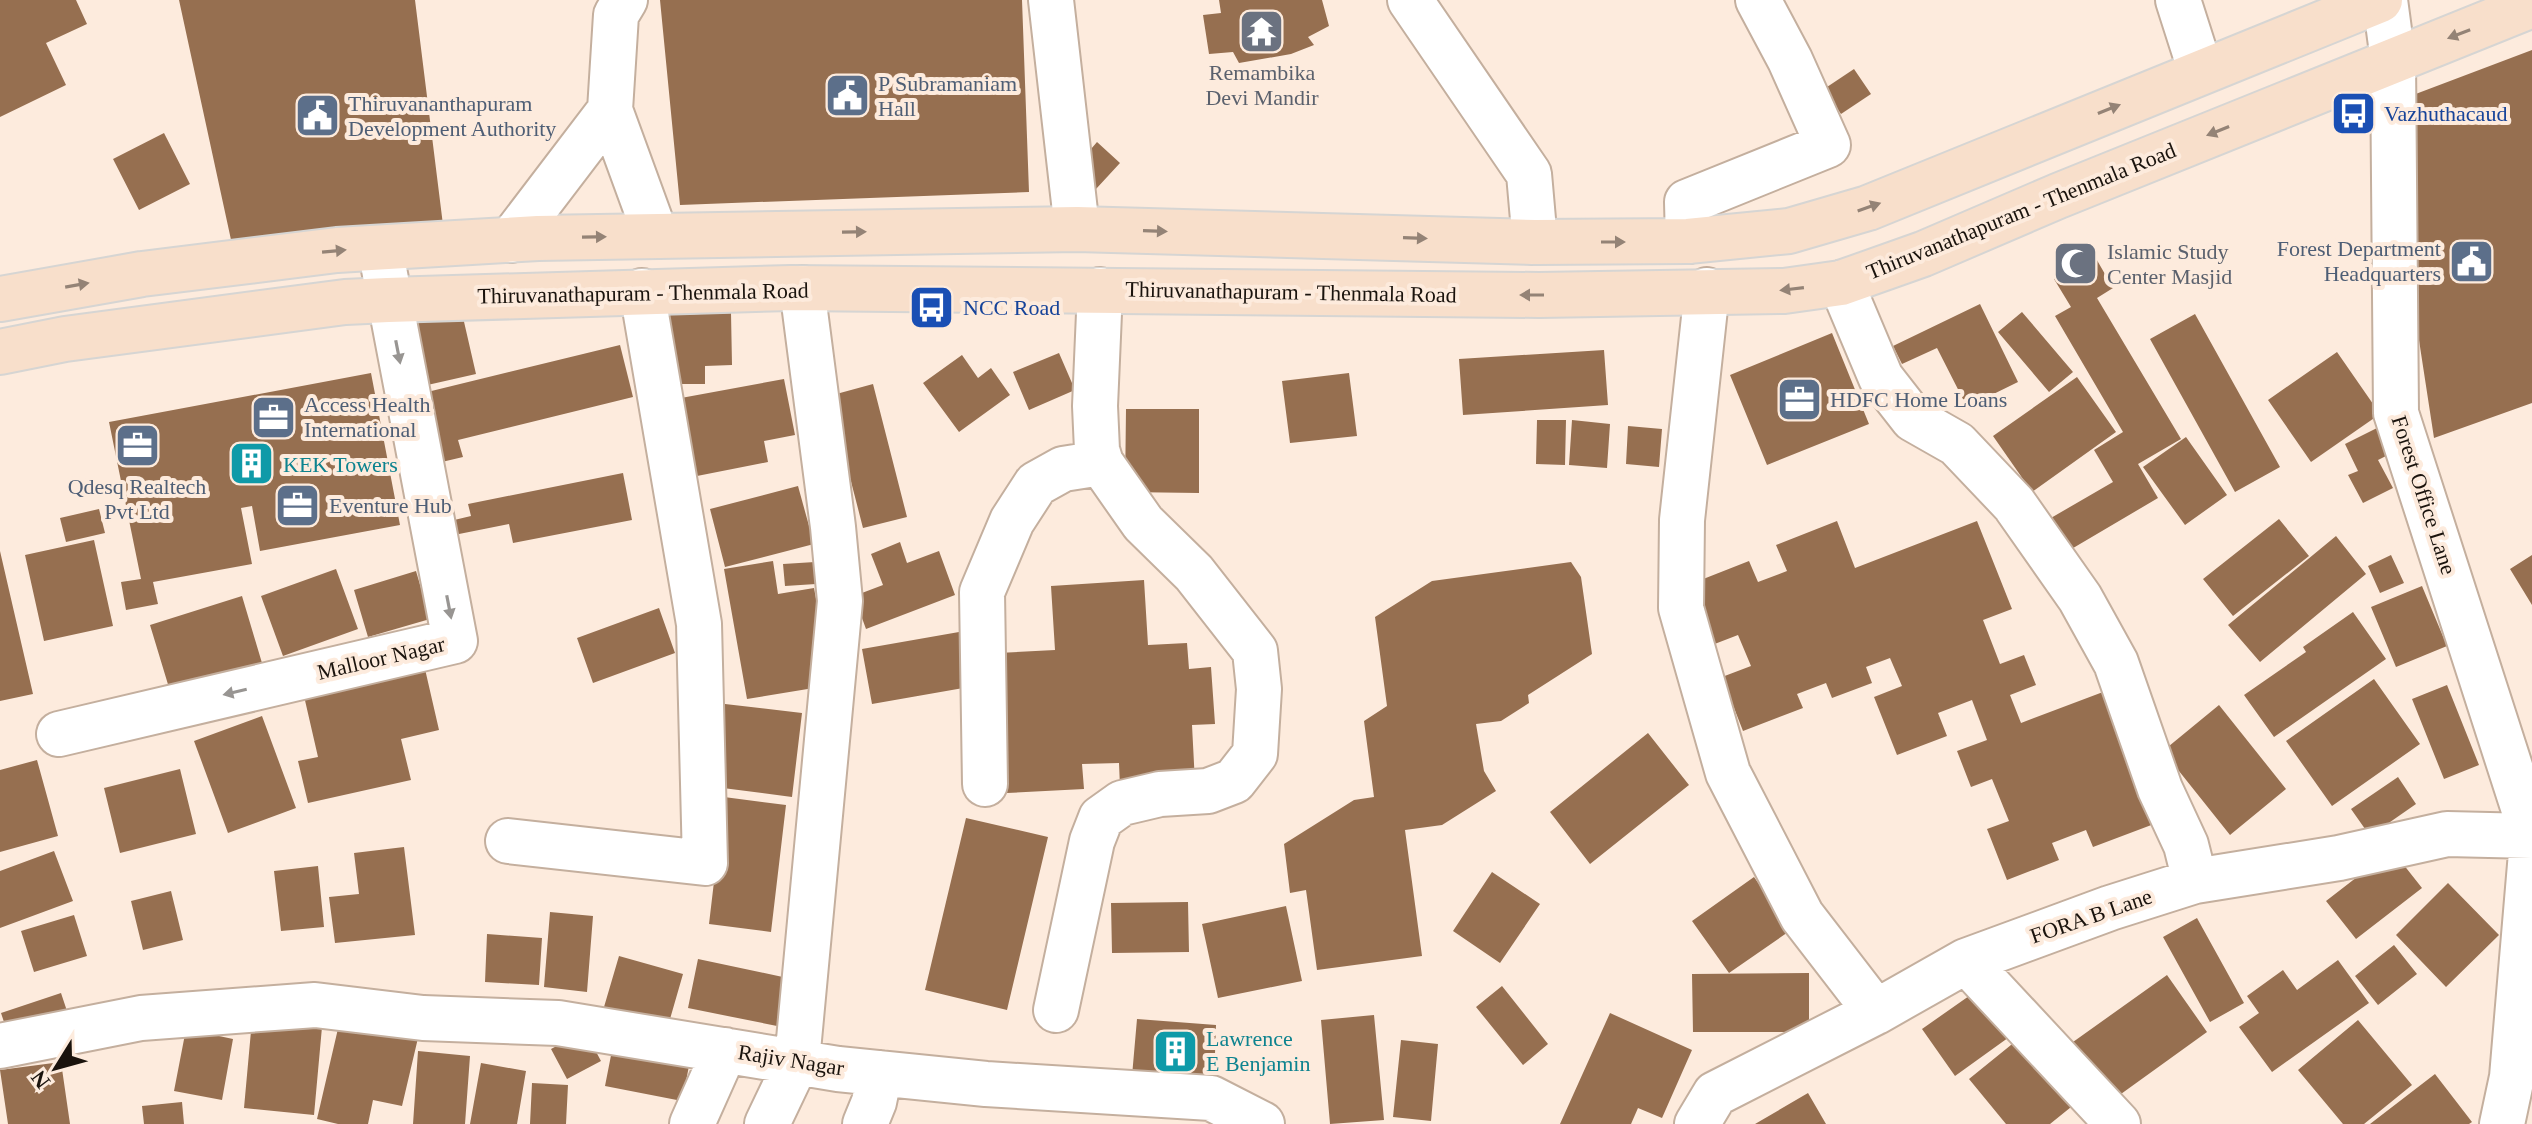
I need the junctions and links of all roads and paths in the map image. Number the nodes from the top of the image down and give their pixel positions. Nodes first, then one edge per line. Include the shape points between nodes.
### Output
1 (625, 0) edge
2 (1051, 0) edge
3 (1410, 0) edge
4 (1758, 0) edge
5 (2178, 0) edge
6 (2383, 0) edge
7 (2532, 5) edge
8 (2393, 60) junction
9 (2201, 72) junction
10 (610, 110) junction
11 (1077, 229) junction
12 (656, 236) junction
13 (511, 240) junction
14 (1688, 241) junction
15 (1535, 242) junction
16 (380, 248) junction
17 (1841, 283) junction
18 (802, 288) junction
19 (1100, 290) junction
20 (1707, 290) junction
21 (642, 291) junction
22 (0, 299) edge
23 (388, 300) junction
24 (0, 352) edge
25 (1101, 463) junction
26 (59, 734) dead end
27 (985, 784) dead end
28 (2532, 837) edge
29 (508, 841) dead end
30 (2195, 881) junction
31 (1966, 961) junction
32 (1056, 1010) dead end
33 (1876, 1012) junction
34 (0, 1046) edge
35 (725, 1050) junction
36 (797, 1061) junction
37 (880, 1073) junction
38 (2522, 1084) edge
39 (692, 1124) edge
40 (767, 1124) edge
41 (865, 1124) edge
42 (1262, 1124) edge
43 (1697, 1124) edge
44 (2118, 1124) edge
45 (2502, 1124) edge

1 - 10 street via 616,15
2 - 11 street
3 - 15 street via 1529,174
4 - 14 street via 1828,145 1687,202
5 - 9 street
6 - 8 street, Forest Office Lane
6 - 9 main road
7 -> 8 main road, Thiruvanathapuram - Thenmala Road
8 -> 17 main road, Thiruvanathapuram - Thenmala Road
8 - 28 street, Forest Office Lane via 2396,413
14 -> 9 main road via 1789,231 1868,208
10 - 12 street
10 - 13 street
12 -> 11 main road
11 -> 15 main road
13 -> 12 main road
13 - 16 main road
15 -> 14 main road
22 -> 16 main road via 142,274
16 - 23 street, Malloor Nagar
17 -> 20 main road, Thiruvanathapuram - Thenmala Road via 1784,291
17 - 30 street via 1881,378 1913,419 1957,444 2014,504 2080,598 2116,663
18 - 19 main road, Thiruvanathapuram - Thenmala Road
18 - 21 main road, Thiruvanathapuram - Thenmala Road
18 - 36 street via 840,601
20 -> 19 main road, Thiruvanathapuram - Thenmala Road via 1539,295
19 - 25 street via 1095,406
20 - 33 street via 1682,520 1681,608 1728,773 1802,916
21 - 23 main road, Thiruvanathapuram - Thenmala Road
21 - 29 street via 699,624 705,863
23 - 24 main road, Thiruvanathapuram - Thenmala Road via 65,339
23 -> 26 street, Malloor Nagar via 455,641
25 - 27 street via 1063,469 1036,484 1012,521 982,592
25 - 32 street via 1143,523 1194,573 1255,651 1255,754 1234,781 1208,791 1122,803 1101,818
28 - 30 street, FORA B Lane via 2447,834
28 - 38 street
30 - 31 street, FORA B Lane
31 - 33 street, FORA B Lane
31 - 44 street
33 - 43 street, FORA B Lane via 1715,1094
34 - 35 street, Rajiv Nagar via 141,1018 315,1005 423,1018 558,1023
35 - 36 street, Rajiv Nagar
35 - 39 street
36 - 37 street, Rajiv Nagar
36 - 40 street
37 - 41 street
37 - 42 street, Rajiv Nagar via 1211,1098
38 - 45 street

